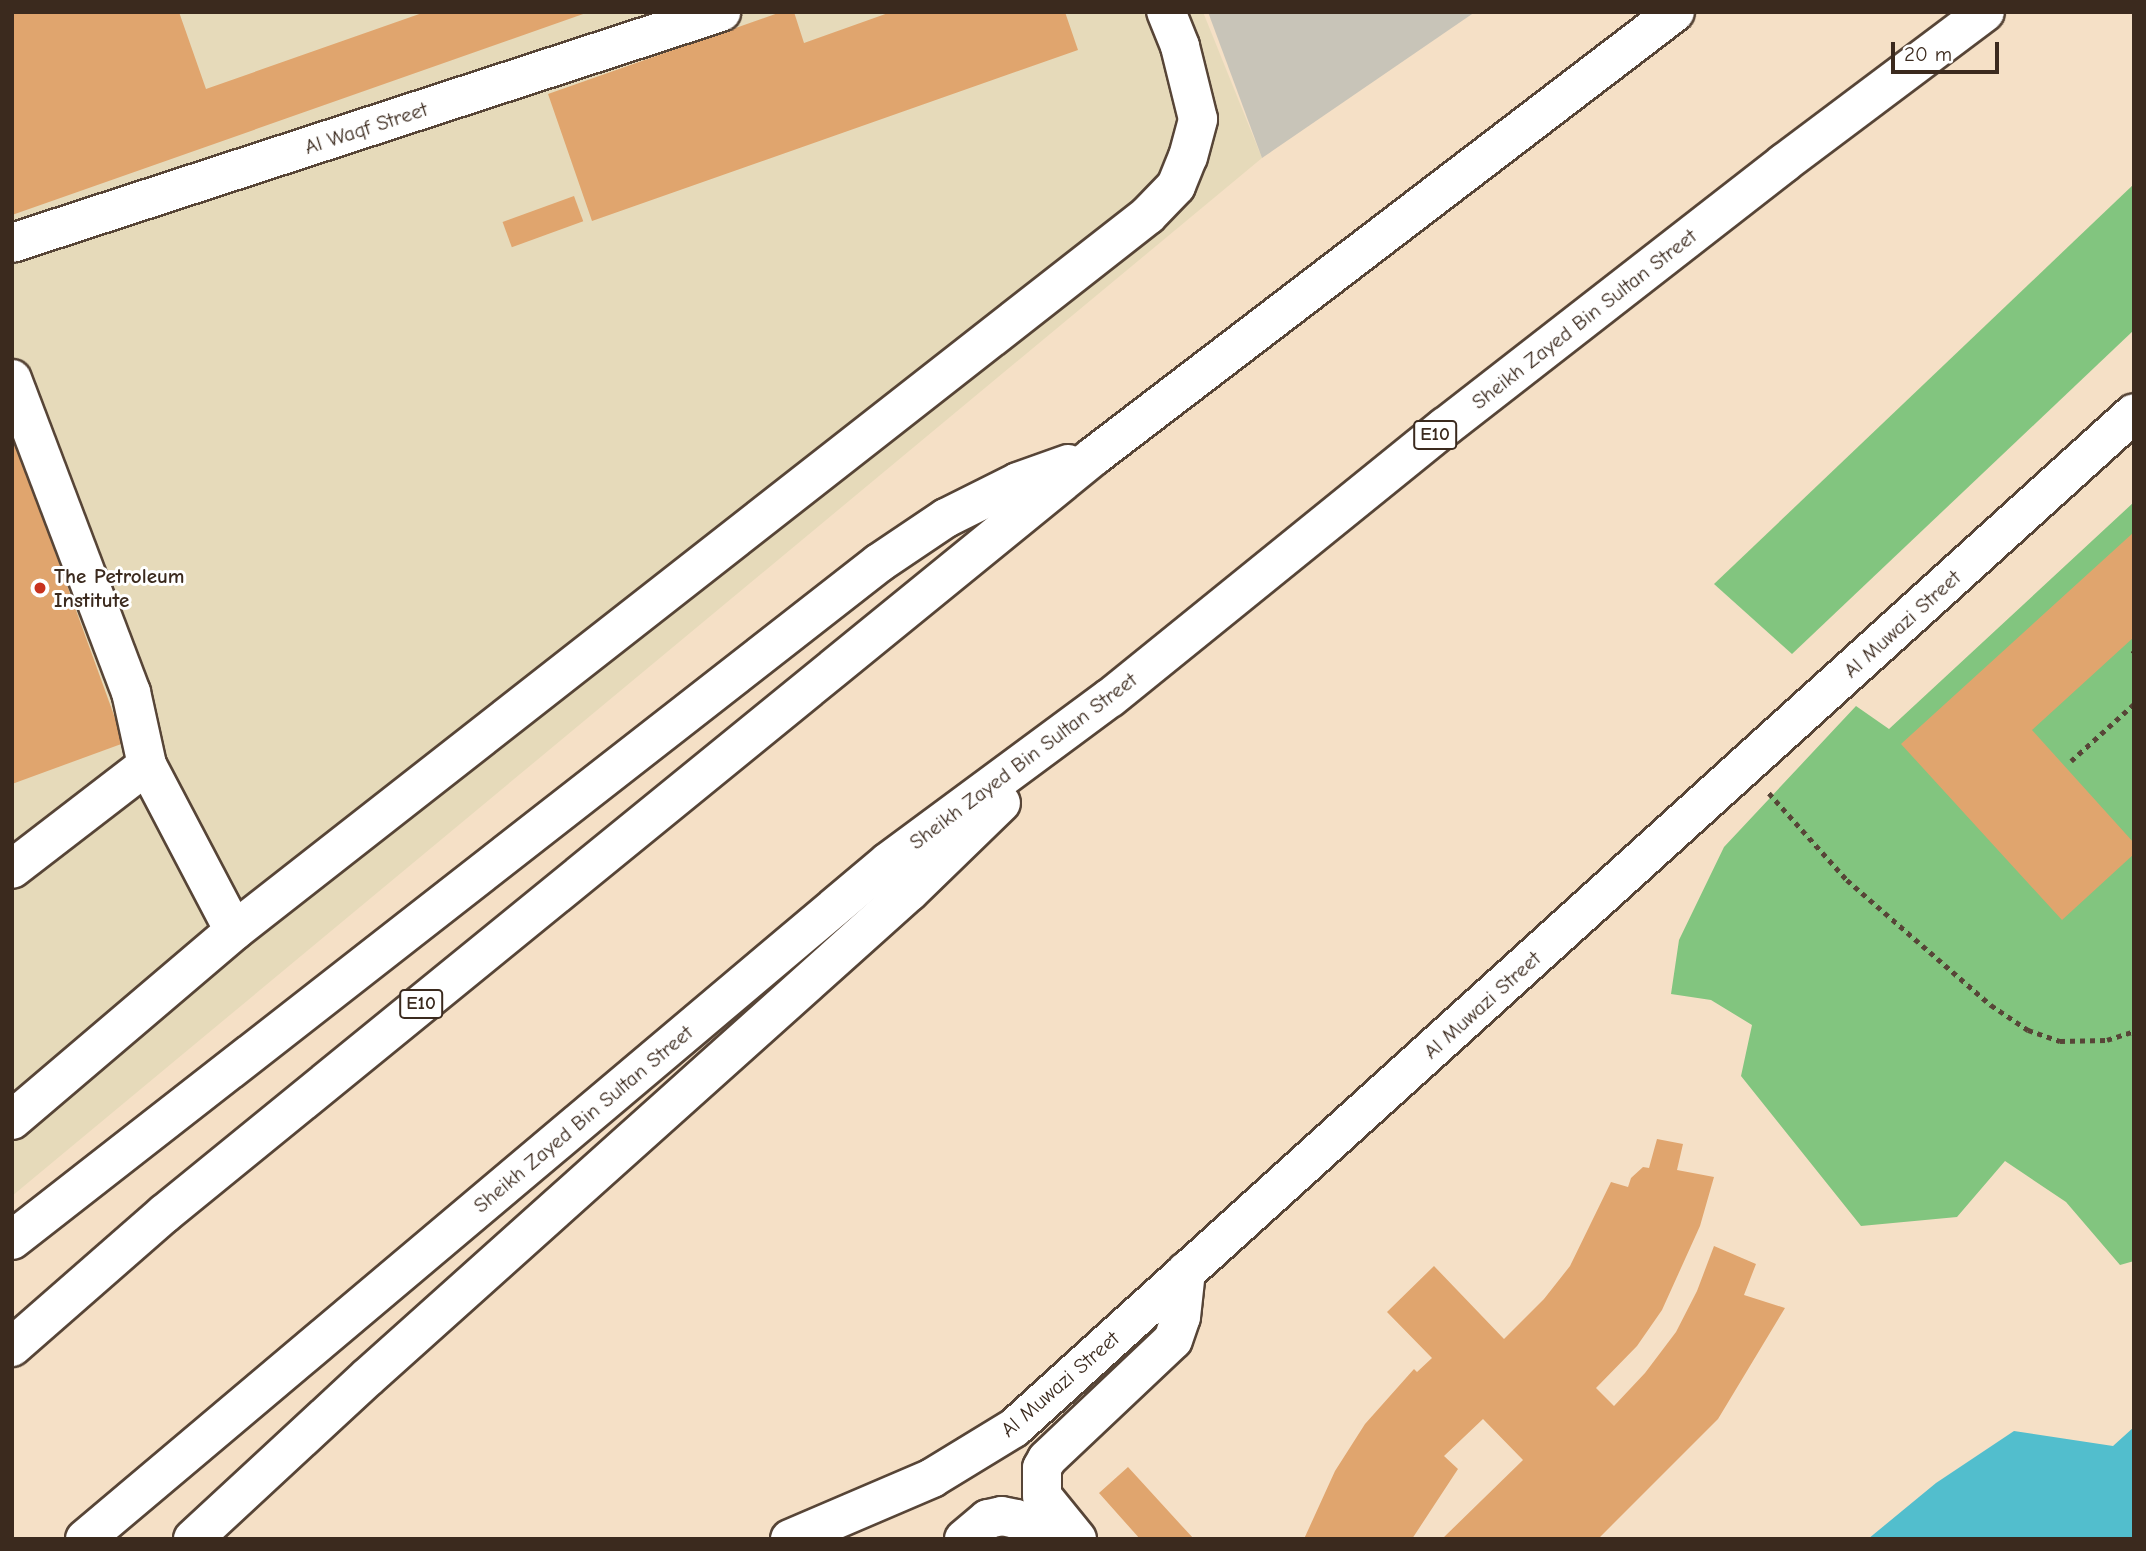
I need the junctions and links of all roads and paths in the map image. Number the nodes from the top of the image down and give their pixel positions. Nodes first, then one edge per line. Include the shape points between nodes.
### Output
1 (721, 12) edge
2 (1675, 12) edge
3 (1985, 12) edge
4 (1173, 29) edge
5 (12, 243) edge
6 (12, 379) edge
7 (2134, 413) edge
8 (1094, 456) junction
9 (1110, 698) junction
10 (2134, 704) edge
11 (2071, 761) dead end
12 (147, 765) junction
13 (1745, 767) junction
14 (12, 869) edge
15 (234, 931) junction
16 (2134, 1031) edge
17 (12, 1120) edge
18 (12, 1240) edge
19 (1186, 1271) junction
20 (12, 1347) edge
21 (85, 1539) edge
22 (193, 1539) edge
23 (790, 1539) edge
24 (964, 1539) edge
25 (1042, 1539) edge
26 (1077, 1539) edge

1 - 5 main road, Al Waqf Street
2 - 8 main road, E10
3 - 9 main road, Sheikh Zayed Bin Sultan Street / E10 via 1489,393
4 - 15 main road via 1176,112 1155,173 1148,215
6 - 12 main road via 131,692
7 - 13 main road, Al Muwazi Street
8 - 18 main road via 1006,488 946,518 879,563
8 - 20 main road, E10 via 164,1214
9 - 21 main road, Sheikh Zayed Bin Sultan Street / E10 via 888,862
9 - 22 main road via 909,892
10 - 11 path
12 - 14 main road
12 - 15 main road
13 - 16 path via 1847,880 2000,1011 2028,1030 2060,1041 2107,1040
13 - 19 main road, Al Muwazi Street
15 - 17 main road
19 - 23 main road, Al Muwazi Street via 1014,1428 932,1478
19 - 26 main road via 1181,1317 1173,1340 1042,1468 1042,1496
24 - 25 main road via 988,1519 1002,1516 1029,1526

